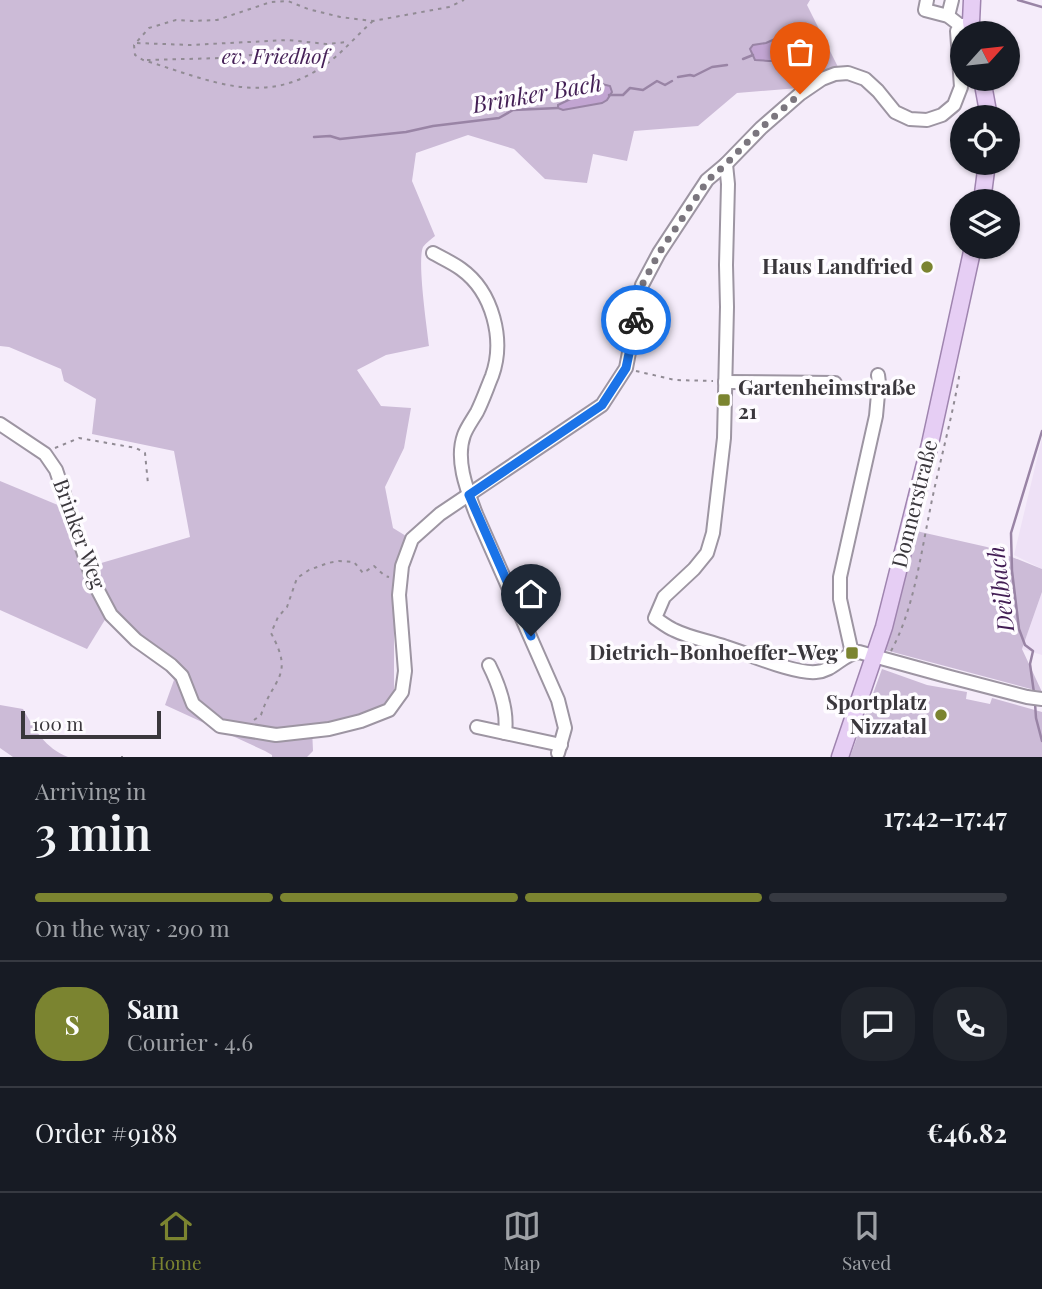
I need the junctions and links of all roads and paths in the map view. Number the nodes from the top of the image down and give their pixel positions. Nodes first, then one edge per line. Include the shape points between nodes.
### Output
1 (464, 0) edge
2 (942, 0) edge
3 (952, 0) edge
4 (972, 0) edge
5 (290, 1) edge
6 (936, 8) edge
7 (373, 21) junction
8 (958, 21) edge
9 (969, 21) edge
10 (350, 42) junction
11 (136, 43) junction
12 (334, 57) junction
13 (143, 60) junction
14 (959, 91) edge
15 (726, 164) junction
16 (433, 253) dead end
17 (970, 259) edge
18 (626, 368) junction
19 (879, 379) joint
20 (725, 382) junction
21 (835, 383) joint
22 (0, 424) edge
23 (45, 454) junction
24 (148, 484) dead end
25 (469, 495) junction
26 (400, 581) junction
27 (852, 653) junction
28 (875, 656) junction
29 (489, 664) dead end
30 (1042, 699) edge
31 (477, 727) dead end
32 (239, 729) junction
33 (505, 733) junction
34 (840, 757) edge

1 - 7 path
2 - 6 street
3 - 6 street
4 - 9 main road
5 - 7 path via 340,17
5 - 11 path via 271,2 217,20 176,20 149,28
6 - 8 street
7 - 10 path
10 - 11 path
10 - 12 path
11 - 13 path via 135,55
12 - 13 path via 272,53
12 - 13 path via 290,84 264,89 239,88
14 - 15 street, Brinker Weg via 954,105 942,116 910,120 895,112 865,79 835,74 800,94
15 - 18 street, Brinker Weg via 708,180 642,285
15 - 20 street
16 - 25 street via 462,269 492,309 497,353 493,373 464,435 460,460
17 - 28 main road, Donnerstraße via 930,444
18 - 20 path via 675,380
18 - 25 street, Brinker Weg via 602,405
19 - 21 path
19 - 27 street via 876,416 840,577
20 - 21 street
20 - 27 street via 713,533 706,554 664,597 655,618 674,630 812,673 830,669
22 - 23 street, Brinker Weg
23 - 24 path via 79,438 136,448 145,453
23 - 32 street, Brinker Weg via 56,470 93,581 111,615 182,676 193,704 220,726
25 - 26 street, Brinker Weg via 412,539
25 - 33 street via 558,700 565,728 559,749
26 - 32 street, Brinker Weg via 405,671 402,692 389,710 329,729 276,735
26 - 32 path via 374,566 362,573 354,562 339,561 297,578 271,633 279,647 281,678 261,715
27 - 28 street
28 - 30 street
28 - 34 main road, Donnerstraße
29 - 33 street via 498,684
31 - 33 street

